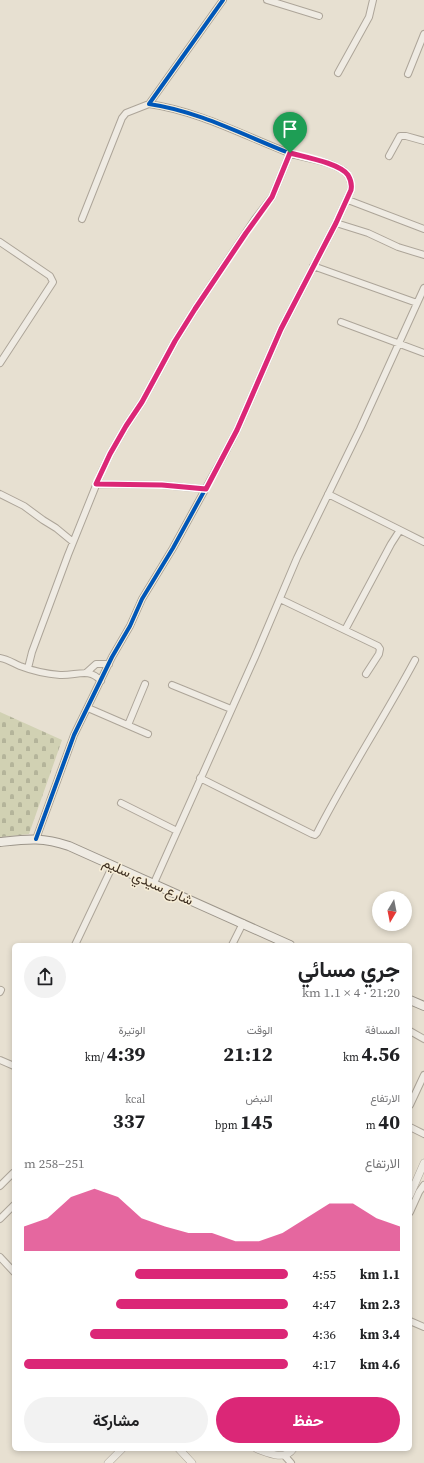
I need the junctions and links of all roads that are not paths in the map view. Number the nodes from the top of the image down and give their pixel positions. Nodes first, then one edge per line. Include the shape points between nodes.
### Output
1 (223, 0) edge
2 (267, 0) edge
3 (373, 0) edge
4 (319, 16) dead end
5 (424, 34) edge
6 (338, 73) dead end
7 (408, 74) dead end
8 (149, 104) junction
9 (424, 141) edge
10 (290, 153) junction
11 (389, 156) dead end
12 (348, 200) junction
13 (82, 219) dead end
14 (336, 223) junction
15 (424, 229) edge
16 (0, 242) edge
17 (424, 255) edge
18 (313, 266) junction
19 (424, 288) edge
20 (417, 304) junction
21 (341, 322) dead end
22 (399, 344) junction
23 (424, 353) edge
24 (0, 363) edge
25 (96, 484) junction
26 (206, 489) junction
27 (0, 494) edge
28 (328, 494) junction
29 (400, 530) junction
30 (73, 542) junction
31 (424, 542) edge
32 (280, 599) junction
33 (345, 630) junction
34 (0, 658) edge
35 (415, 660) dead end
36 (109, 664) junction
37 (28, 668) junction
38 (86, 673) junction
39 (366, 674) dead end
40 (101, 681) junction
41 (145, 684) dead end
42 (172, 685) dead end
43 (88, 708) junction
44 (231, 710) junction
45 (128, 725) junction
46 (148, 734) dead end
47 (200, 778) junction
48 (121, 803) dead end
49 (177, 831) junction
50 (36, 839) junction
51 (0, 842) edge
52 (113, 866) junction
53 (154, 883) junction
54 (243, 924) junction
55 (77, 943) edge
56 (233, 943) edge
57 (286, 943) edge
58 (412, 1001) edge
59 (424, 1006) edge
60 (412, 1032) edge
61 (424, 1039) edge
62 (0, 1060) edge
63 (12, 1065) edge
64 (424, 1075) edge
65 (412, 1101) edge
66 (412, 1128) edge
67 (424, 1134) edge
68 (424, 1164) edge
69 (12, 1174) edge
70 (424, 1185) edge
71 (0, 1186) edge
72 (412, 1191) edge
73 (12, 1207) edge
74 (412, 1208) edge
75 (0, 1219) edge
76 (0, 1257) edge
77 (12, 1270) edge
78 (412, 1322) edge
79 (424, 1327) edge
80 (120, 1451) edge
81 (181, 1451) edge
82 (263, 1451) edge
83 (291, 1451) edge
84 (284, 1456) junction
85 (112, 1462) edge
86 (192, 1463) edge
87 (291, 1463) edge

1 - 8 street
2 - 4 street
3 - 6 street via 363,29
5 - 7 street
8 - 10 street via 214,122
8 - 13 street via 126,113 122,118
9 - 11 street via 400,136
10 - 12 street via 345,172 352,185
10 - 25 street via 272,197 179,334 110,454
12 - 14 street
12 - 15 street
14 - 17 street
14 - 18 street
16 - 24 street via 50,276 53,282
18 - 20 street
18 - 26 street via 281,329 237,430
19 - 20 street
20 - 22 street
21 - 22 street
22 - 23 street
22 - 28 street
25 - 26 street
25 - 30 street
26 - 36 street via 142,599
27 - 30 street via 24,506
28 - 29 street
28 - 32 street
29 - 31 street
29 - 33 street
30 - 37 street
32 - 33 street
32 - 44 street
33 - 39 street via 379,647 379,654
34 - 37 street
35 - 47 street via 317,834 312,834
36 - 38 street via 96,664
36 - 40 street
37 - 38 street via 69,676
38 - 40 street via 97,676
40 - 43 street
41 - 45 street
42 - 44 street
43 - 45 street
43 - 50 street via 74,735
44 - 47 street
45 - 46 street
47 - 49 street
48 - 49 street
49 - 53 street
50 - 51 main road, شارع سيدي سليم
50 - 52 main road, شارع سيدي سليم via 69,846
52 - 53 main road, شارع سيدي سليم
52 - 55 street
53 - 54 main road, شارع سيدي سليم
54 - 56 street
54 - 57 main road, شارع سيدي سليم
58 - 59 main road
60 - 61 street
62 - 63 street
64 - 65 street
66 - 67 street
68 - 72 street
69 - 71 street
70 - 74 street
73 - 75 street
76 - 77 street
78 - 79 street
80 - 85 street
81 - 86 street
82 - 84 street
83 - 84 street
84 - 87 street

